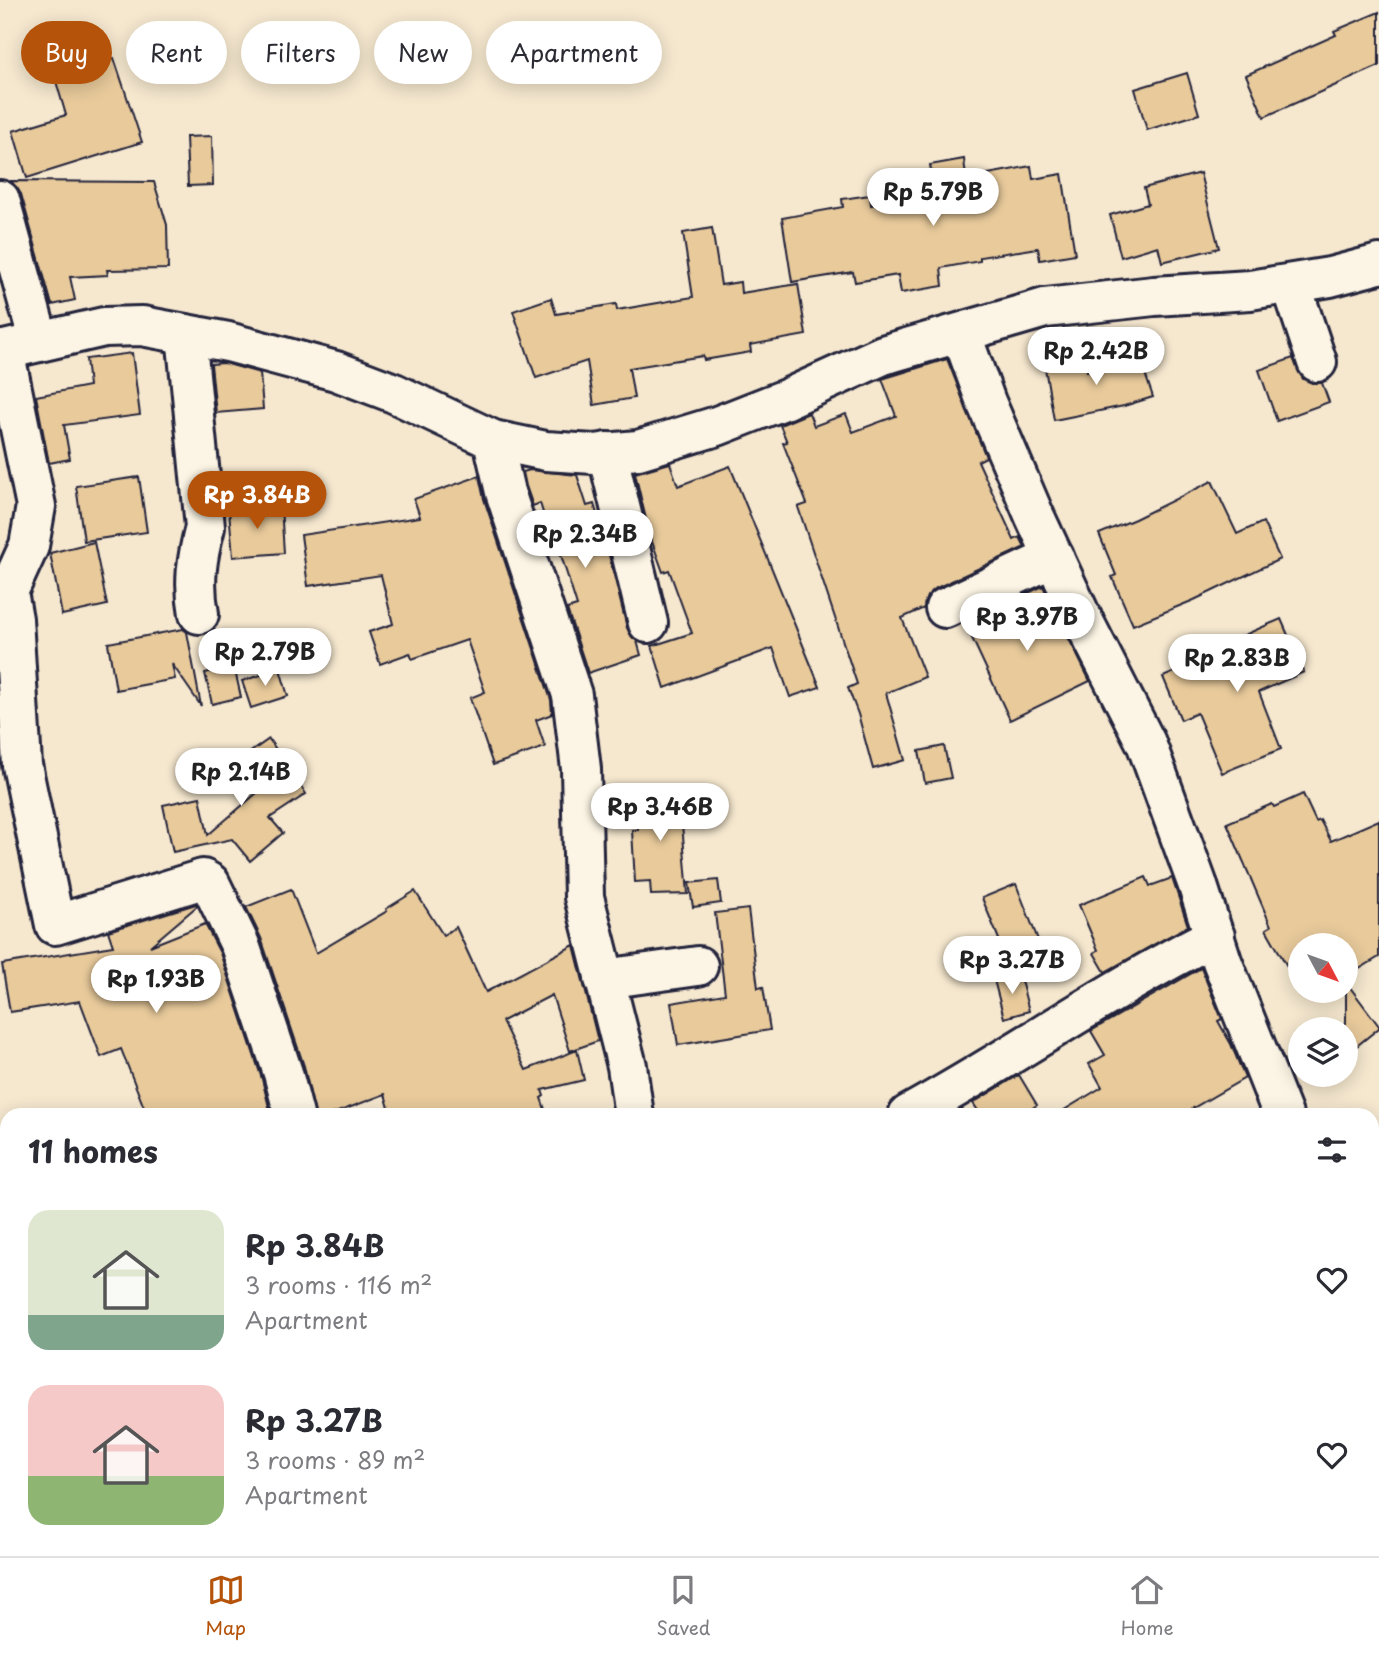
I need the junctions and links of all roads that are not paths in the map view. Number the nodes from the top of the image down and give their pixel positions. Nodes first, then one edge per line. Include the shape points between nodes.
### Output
1 (0, 200) edge
2 (1379, 264) edge
3 (1291, 284) junction
4 (961, 332) junction
5 (186, 334) junction
6 (15, 347) edge
7 (1317, 362) dead end
8 (493, 440) junction
9 (607, 452) junction
10 (1054, 557) junction
11 (945, 608) dead end
12 (200, 614) dead end
13 (648, 623) dead end
14 (1215, 936) junction
15 (698, 966) dead end
16 (604, 979) junction
17 (292, 1108) edge
18 (633, 1108) edge
19 (920, 1108) edge
20 (1280, 1108) edge

1 - 6 street
2 - 3 street
3 - 4 street via 1045,308
3 - 7 street
4 - 9 street via 883,355 717,426 638,450
4 - 10 street via 986,402
5 - 6 street via 142,326 104,327
5 - 8 street via 336,371
5 - 12 street via 205,527 195,590
6 - 17 street via 36,506 29,546 8,592 22,765 55,925 203,879 211,883 240,946
8 - 9 street via 546,451
8 - 16 street via 505,492 572,695 582,769 584,897
9 - 13 street
10 - 11 street
10 - 14 street via 1146,743
14 - 19 street
14 - 20 street
15 - 16 street
16 - 18 street

